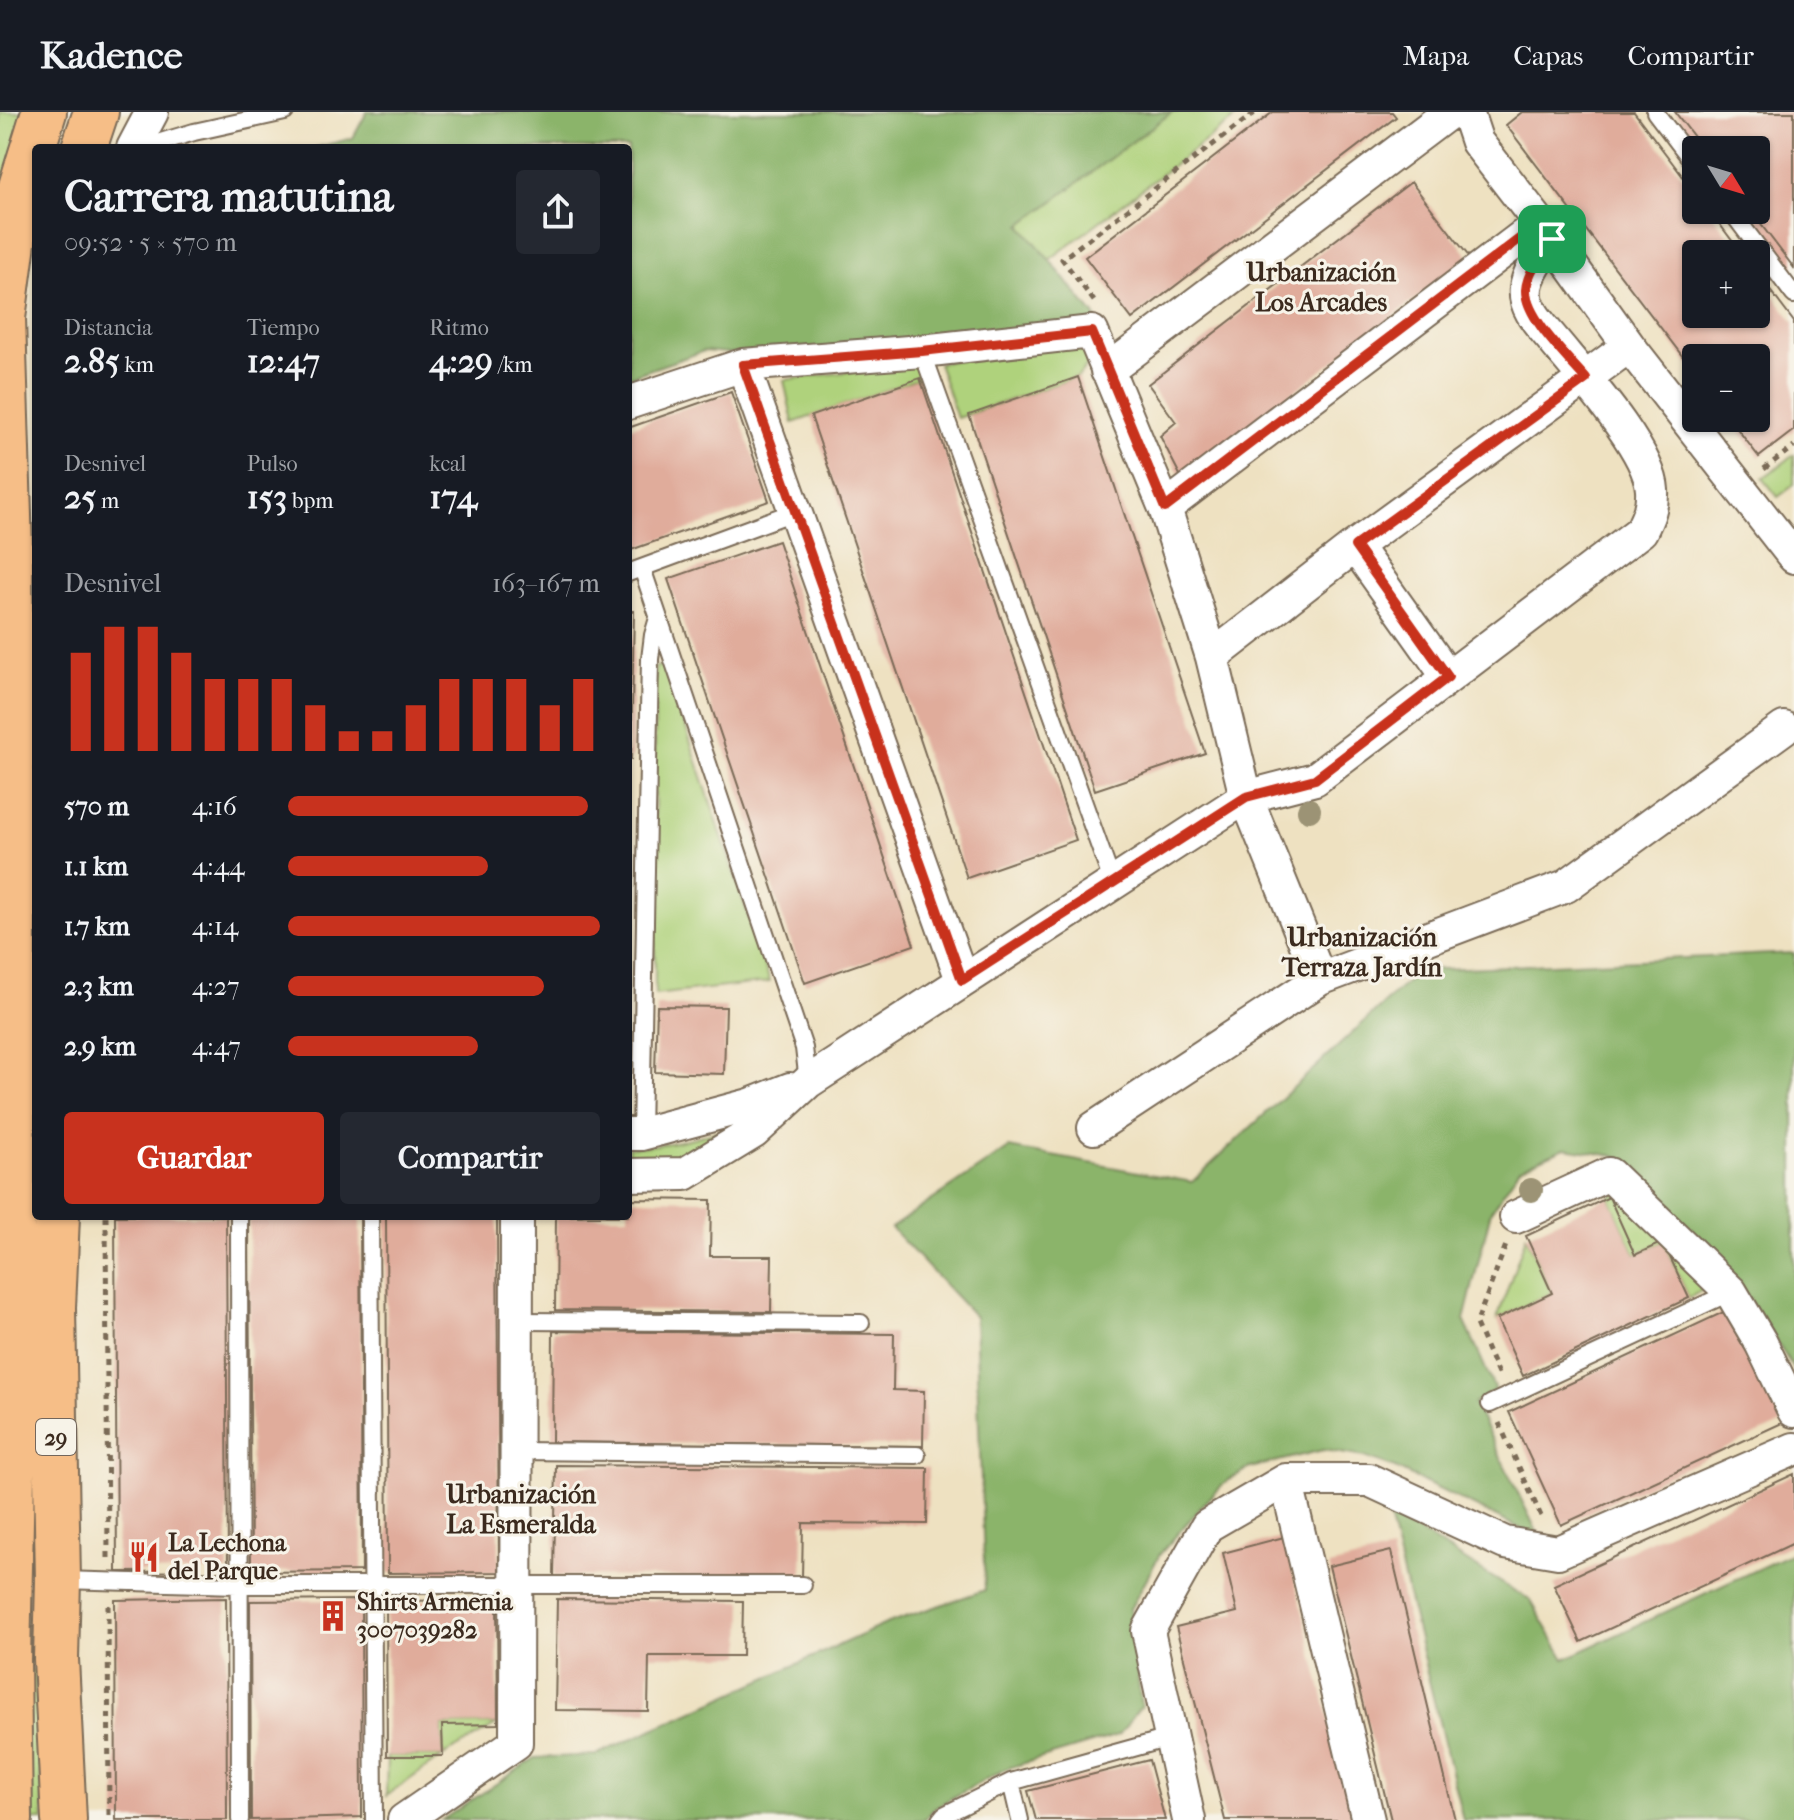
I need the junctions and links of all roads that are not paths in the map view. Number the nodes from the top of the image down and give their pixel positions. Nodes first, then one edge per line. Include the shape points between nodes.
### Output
1 (44, 112) edge
2 (96, 112) edge
3 (152, 112) edge
4 (285, 112) edge
5 (1450, 112) edge
6 (1467, 112) edge
7 (1655, 112) edge
8 (34, 144) edge
9 (85, 144) edge
10 (135, 144) edge
11 (154, 144) edge
12 (1682, 148) edge
13 (32, 151) edge
14 (1741, 224) edge
15 (1546, 232) junction
16 (1794, 295) edge
17 (1629, 346) junction
18 (922, 351) junction
19 (743, 365) junction
20 (1107, 371) junction
21 (1586, 379) junction
22 (632, 402) edge
23 (1165, 508) junction
24 (796, 511) junction
25 (1355, 546) junction
26 (5, 549) edge
27 (1794, 557) edge
28 (635, 570) edge
29 (658, 618) junction
30 (1212, 657) junction
31 (1448, 677) junction
32 (1784, 728) dead end
33 (1246, 797) junction
34 (1113, 884) junction
35 (1320, 979) junction
36 (962, 980) junction
37 (808, 1082) junction
38 (1094, 1128) dead end
39 (18, 1133) edge
40 (635, 1134) edge
41 (632, 1175) edge
42 (1516, 1217) road end
43 (57, 1220) edge
44 (239, 1220) edge
45 (370, 1220) edge
46 (517, 1220) edge
47 (6, 1279) edge
48 (1731, 1292) junction
49 (516, 1321) junction
50 (861, 1323) dead end
51 (1490, 1404) road end
52 (1794, 1411) edge
53 (1794, 1449) edge
54 (516, 1451) junction
55 (917, 1455) dead end
56 (6, 1468) edge
57 (1286, 1480) junction
58 (58, 1580) junction
59 (370, 1584) junction
60 (237, 1585) junction
61 (803, 1585) dead end
62 (516, 1586) junction
63 (1169, 1738) junction
64 (1011, 1782) junction
65 (10, 1820) edge
66 (64, 1820) edge
67 (240, 1820) edge
68 (374, 1820) edge
69 (404, 1820) edge
70 (940, 1820) edge
71 (1020, 1820) edge
72 (1189, 1820) edge
73 (1368, 1820) edge

1 - 8 main road, 29
2 - 9 main road
3 - 10 street
4 - 11 lane
5 - 20 street
6 - 15 street via 1477,142
7 - 12 lane
13 - 26 main road, 29 via 20,190 3,318
14 - 16 lane
15 - 17 street
15 - 21 street via 1526,289 1529,309
15 - 23 street
17 - 21 street
17 - 27 street
18 - 19 street
18 - 20 street via 1092,332
18 - 34 lane
19 - 22 street
19 - 24 street
20 - 23 street
21 - 25 street
21 - 31 street via 1646,462 1651,511 1641,531
23 - 30 street
24 - 28 lane
24 - 36 street
25 - 30 street
25 - 31 street
26 - 39 main road, 29
28 - 29 lane
29 - 37 lane via 804,1048
29 - 40 lane via 650,659
30 - 33 street
31 - 33 street via 1315,779
32 - 35 street via 1566,886
33 - 34 street
33 - 35 street
34 - 36 street
35 - 38 street
36 - 37 street
37 - 40 street via 750,1105
37 - 41 street via 754,1132 685,1174
39 - 47 main road, 29
42 - 48 street via 1609,1174
43 - 58 main road, 29 via 53,1308
44 - 60 lane
45 - 59 lane
46 - 49 street
47 - 56 main road, 29
48 - 51 lane
48 - 52 street
49 - 50 lane
49 - 54 street
53 - 57 street via 1558,1552 1505,1543 1369,1480
54 - 55 lane
54 - 62 street
56 - 65 main road, 29
57 - 63 street via 1207,1526 1148,1631
57 - 73 street
58 - 60 lane
58 - 66 main road, 29
59 - 60 lane
59 - 62 lane
59 - 68 lane
60 - 67 lane
61 - 62 lane
62 - 69 street via 516,1743
63 - 64 lane
63 - 72 street
64 - 70 lane
64 - 71 lane

